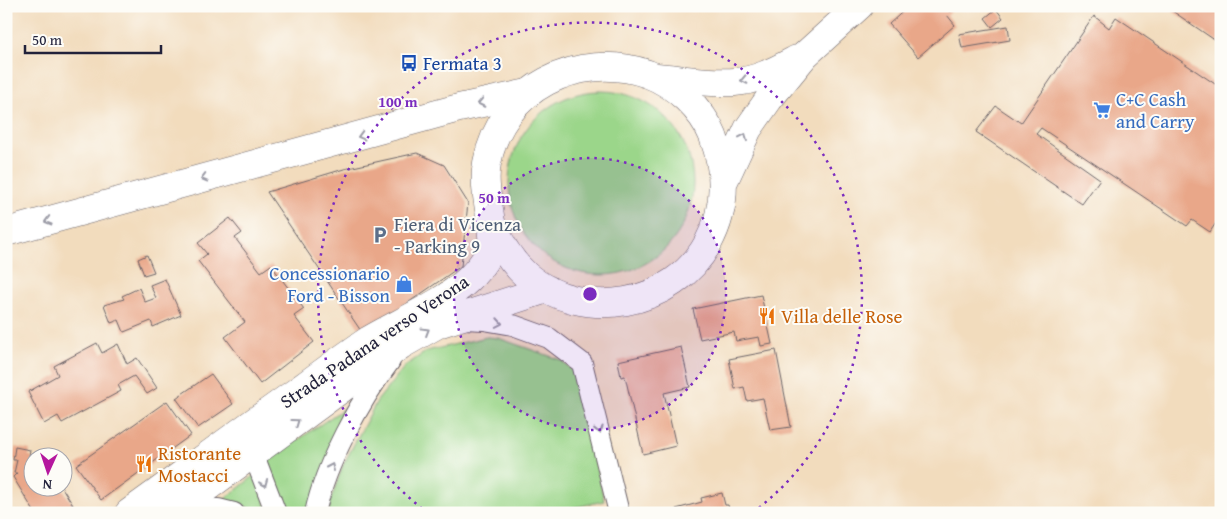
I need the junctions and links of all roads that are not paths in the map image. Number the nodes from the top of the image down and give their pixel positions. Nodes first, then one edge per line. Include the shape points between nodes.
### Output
1 (859, 6) edge
2 (805, 55) junction
3 (653, 76) junction
4 (528, 93) junction
5 (724, 181) junction
6 (490, 220) junction
7 (6, 232) edge
8 (547, 289) junction
9 (451, 319) junction
10 (401, 345) junction
11 (261, 417) junction
12 (253, 453) junction
13 (174, 511) edge
14 (129, 513) edge
15 (234, 513) edge
16 (276, 513) edge
17 (315, 513) edge
18 (619, 513) edge

1 - 2 main road
2 -> 3 main road via 757,77 737,82
5 -> 2 main road via 748,129
3 - 4 main road, Strada Padana verso Verona via 632,69 588,67 567,72
3 - 5 main road, Strada Padana verso Verona via 676,90 700,115 720,155
4 - 6 main road, Strada Padana verso Verona via 514,107 492,143 485,184
4 -> 7 main road via 459,108
5 - 8 main road, Strada Padana verso Verona via 722,206 715,230 687,271 667,286 644,297 620,303 595,304 570,299
6 - 8 main road, Strada Padana verso Verona via 512,261
6 - 11 main road, Strada Padana verso Verona via 492,242 482,264 468,280 369,341
8 - 9 main road, Strada Padana verso Verona
10 -> 9 main road, Strada Padana verso Verona
9 -> 18 street via 513,325 548,338 582,363
12 -> 10 main road, Strada Padana verso Verona
17 -> 10 street via 328,471 353,418 370,386
11 - 12 street
11 - 14 main road, Strada Padana verso Verona
12 - 13 main road, Strada Padana verso Verona
12 -> 16 street
13 - 15 street via 218,509

